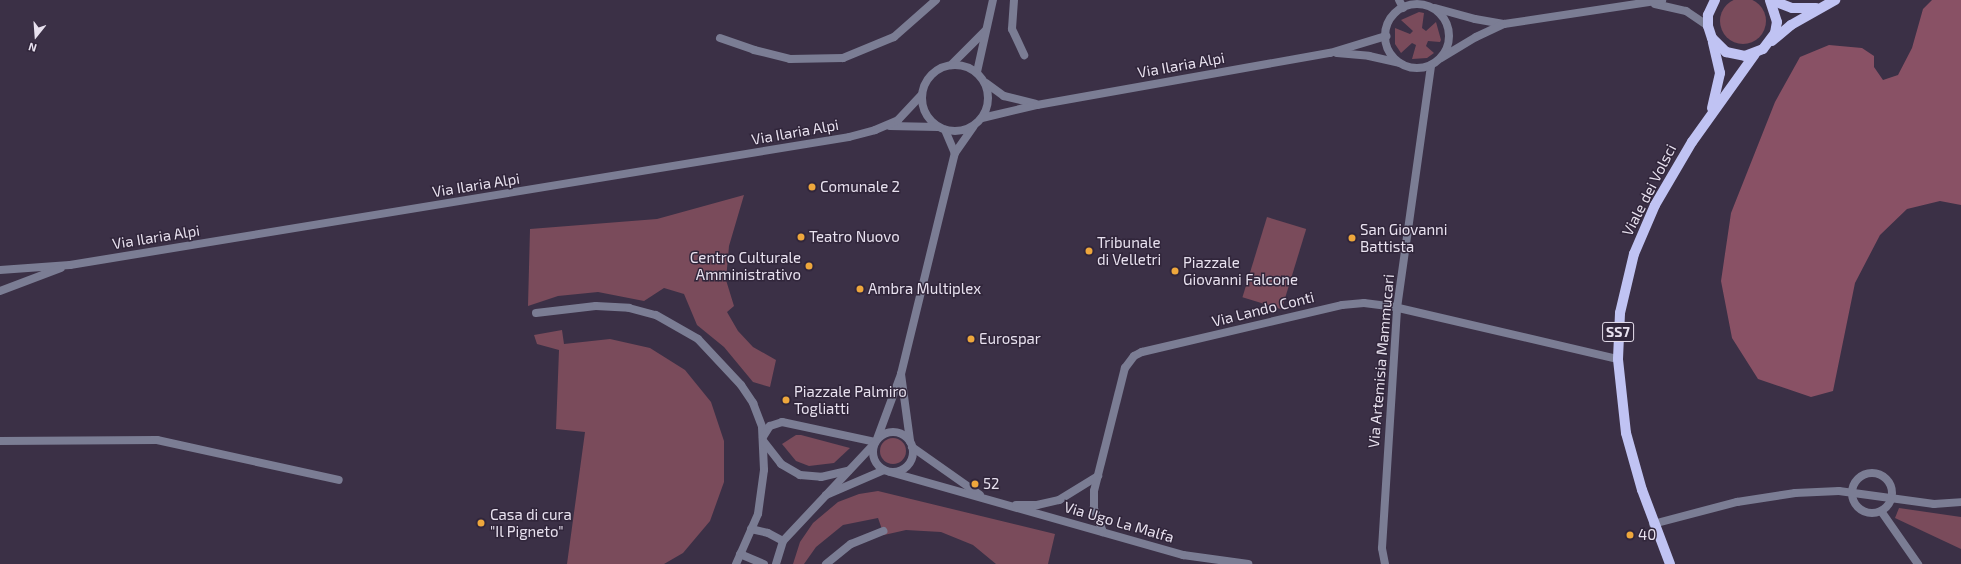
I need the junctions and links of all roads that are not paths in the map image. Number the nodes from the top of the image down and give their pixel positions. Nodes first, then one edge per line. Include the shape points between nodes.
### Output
1 (936, 0) edge
2 (993, 0) edge
3 (1014, 0) edge
4 (1399, 0) edge
5 (1662, 0) edge
6 (1716, 0) edge
7 (1770, 0) edge
8 (1835, 0) edge
9 (1648, 3) junction
10 (1427, 6) junction
11 (1403, 8) junction
12 (1818, 8) junction
13 (1504, 24) junction
14 (1708, 26) junction
15 (986, 30) junction
16 (1386, 36) junction
17 (720, 38) dead end
18 (1712, 38) junction
19 (1769, 44) junction
20 (1330, 53) junction
21 (1755, 54) junction
22 (1024, 55) dead end
23 (1441, 58) junction
24 (1402, 64) junction
25 (950, 65) junction
26 (1431, 65) junction
27 (977, 72) junction
28 (984, 81) junction
29 (922, 94) junction
30 (1037, 105) junction
31 (1710, 114) junction
32 (982, 118) junction
33 (885, 126) junction
34 (973, 127) junction
35 (941, 129) junction
36 (955, 153) junction
37 (70, 265) junction
38 (0, 270) edge
39 (0, 292) edge
40 (1397, 308) junction
41 (536, 313) dead end
42 (1618, 359) junction
43 (902, 374) junction
44 (763, 439) junction
45 (0, 441) edge
46 (876, 442) junction
47 (911, 444) junction
48 (848, 471) junction
49 (887, 471) junction
50 (1098, 476) junction
51 (339, 480) dead end
52 (1852, 493) junction
53 (825, 495) junction
54 (985, 499) junction
55 (1892, 499) junction
56 (1961, 502) edge
57 (1003, 504) junction
58 (1881, 511) junction
59 (1653, 524) junction
60 (751, 529) junction
61 (883, 531) dead end
62 (1102, 532) junction
63 (784, 541) junction
64 (740, 554) junction
65 (1221, 563) edge
66 (736, 564) edge
67 (764, 564) edge
68 (776, 564) edge
69 (826, 564) edge
70 (1248, 564) edge
71 (1384, 564) edge
72 (1670, 564) edge
73 (1918, 564) edge

1 - 17 street via 894,37 843,58 790,59
2 - 15 street
3 - 22 street via 1012,28
4 - 11 street
5 - 9 street
6 - 14 main road via 1708,15
7 - 12 main road via 1792,8
7 - 19 main road via 1777,22
8 - 12 main road
9 - 13 street
9 - 14 street via 1686,11
10 - 11 street
10 - 13 street via 1475,20
10 - 23 street via 1435,10 1447,24 1449,42
11 - 16 street via 1390,20
12 - 19 main road via 1791,25
13 - 23 street
14 - 18 main road, SS7
15 - 25 street
15 - 27 street
16 - 20 street, Via Ilaria Alpi
16 - 24 street via 1390,53
18 - 21 main road, SS7 via 1726,52 1740,56
18 - 31 main road, Viale dei Volsci / SS7 via 1720,73
19 - 21 main road, SS7
20 - 24 street, Via Ilaria Alpi via 1369,56
20 - 30 street, Via Ilaria Alpi
21 - 31 main road, Viale dei Volsci / SS7
23 - 26 street
24 - 26 street via 1417,68
25 - 27 street via 964,66
25 - 29 street via 931,75
26 - 40 street, Via Artemisia Mammucari
27 - 28 street
28 - 30 street, Via Ilaria Alpi via 1004,96
28 - 32 street via 989,100
29 - 33 street, Via Ilaria Alpi via 905,115
29 - 35 street via 925,113
30 - 32 street, Via Ilaria Alpi
31 - 42 main road, Viale dei Volsci / SS7 via 1671,175 1639,240 1622,306
32 - 34 street
33 - 35 street, Via Ilaria Alpi
33 - 37 street, Via Ilaria Alpi via 849,137 662,169
34 - 35 street via 954,132
34 - 36 street
35 - 36 street
36 - 43 street
37 - 38 street, Via Ilaria Alpi
37 - 39 street, Via Ilaria Alpi
40 - 42 street, Via Lando Conti
40 - 50 street, Via Lando Conti via 1369,303 1348,304 1137,354 1128,362 1124,373
40 - 71 street, Via Artemisia Mammucari via 1382,548
41 - 44 street via 575,307 613,306 645,311 669,321 703,344 735,377 753,403
42 - 59 main road, Viale dei Volsci / SS7 via 1628,440
43 - 46 street
43 - 47 street
44 - 46 street via 770,426 782,422
44 - 48 street via 781,464 800,475 820,477
44 - 60 street via 762,496
45 - 51 street via 157,440
46 - 47 street via 882,435 894,432
46 - 48 street
46 - 49 street via 875,462
47 - 49 street via 912,460 908,465 897,472
47 - 54 street, Via Ugo La Malfa
48 - 53 street
49 - 53 street
49 - 54 street, Via Ugo La Malfa
50 - 57 street via 1075,492 1053,502 1037,505
50 - 62 street via 1094,501
52 - 55 street
52 - 55 street via 1853,486 1862,476 1875,473 1891,485
52 - 58 street via 1856,505 1861,510 1874,513
52 - 59 street via 1816,492 1767,496
53 - 63 street
54 - 57 street, Via Ugo La Malfa
55 - 56 street via 1934,504
55 - 58 street
57 - 62 street, Via Ugo La Malfa
58 - 73 street
59 - 72 main road, Viale dei Volsci / SS7
60 - 63 street via 768,533
60 - 64 street
61 - 69 street via 851,544
62 - 65 street, Via Ugo La Malfa
63 - 68 street
64 - 66 street
64 - 67 street
65 - 70 street, Via Ugo La Malfa

